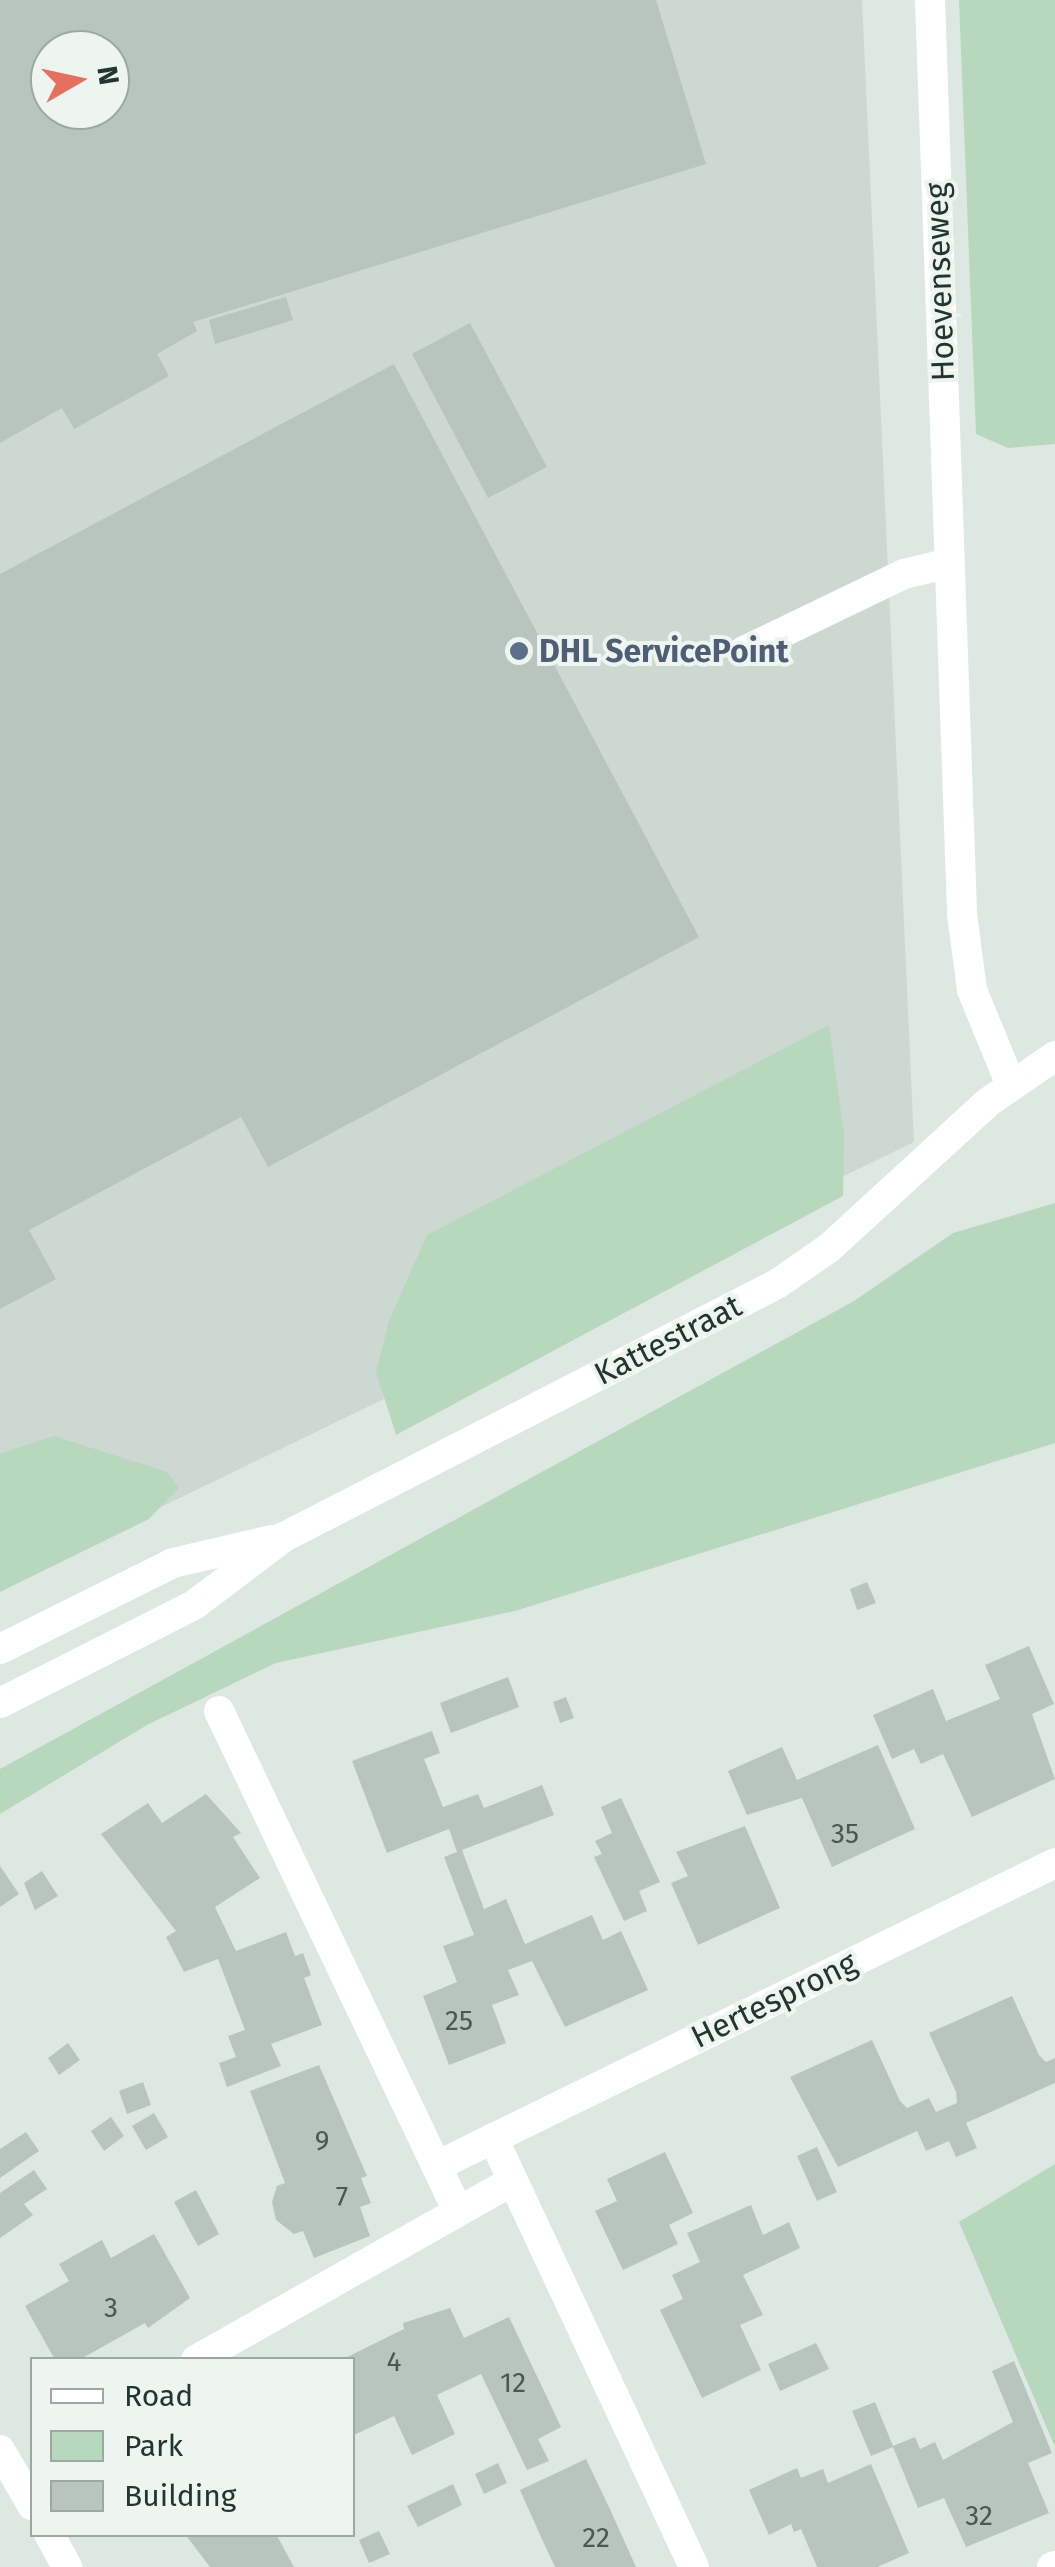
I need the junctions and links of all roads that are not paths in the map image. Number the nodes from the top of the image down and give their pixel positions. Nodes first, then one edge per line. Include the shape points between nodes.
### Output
1 (930, 0) edge
2 (949, 563) junction
3 (744, 651) dead end
4 (1055, 1056) edge
5 (1055, 1083) edge
6 (1011, 1085) junction
7 (284, 1537) junction
8 (0, 1650) edge
9 (0, 1703) edge
10 (219, 1711) dead end
11 (1055, 1863) edge
12 (493, 2138) junction
13 (437, 2166) junction
14 (512, 2180) junction
15 (456, 2207) junction
16 (201, 2357) edge
17 (11, 2462) edge
18 (30, 2500) edge
19 (51, 2537) edge
20 (67, 2567) edge
21 (694, 2567) edge

1 - 2 street, Hoevenseweg
2 - 3 street via 904,574
2 - 6 street, Hoevenseweg via 966,964
4 - 6 street, Kattestraat
5 - 6 street
6 - 7 street, Kattestraat via 828,1248 778,1284
7 - 8 street, Kattestraat via 173,1563
7 - 9 street, Kattestraat via 194,1605
10 - 13 street
11 - 12 street, Hertesprong
12 - 13 street, Hertesprong
12 - 14 street
13 - 15 street
14 - 15 street
14 - 21 street
15 - 16 street
17 - 18 street
19 - 20 street

